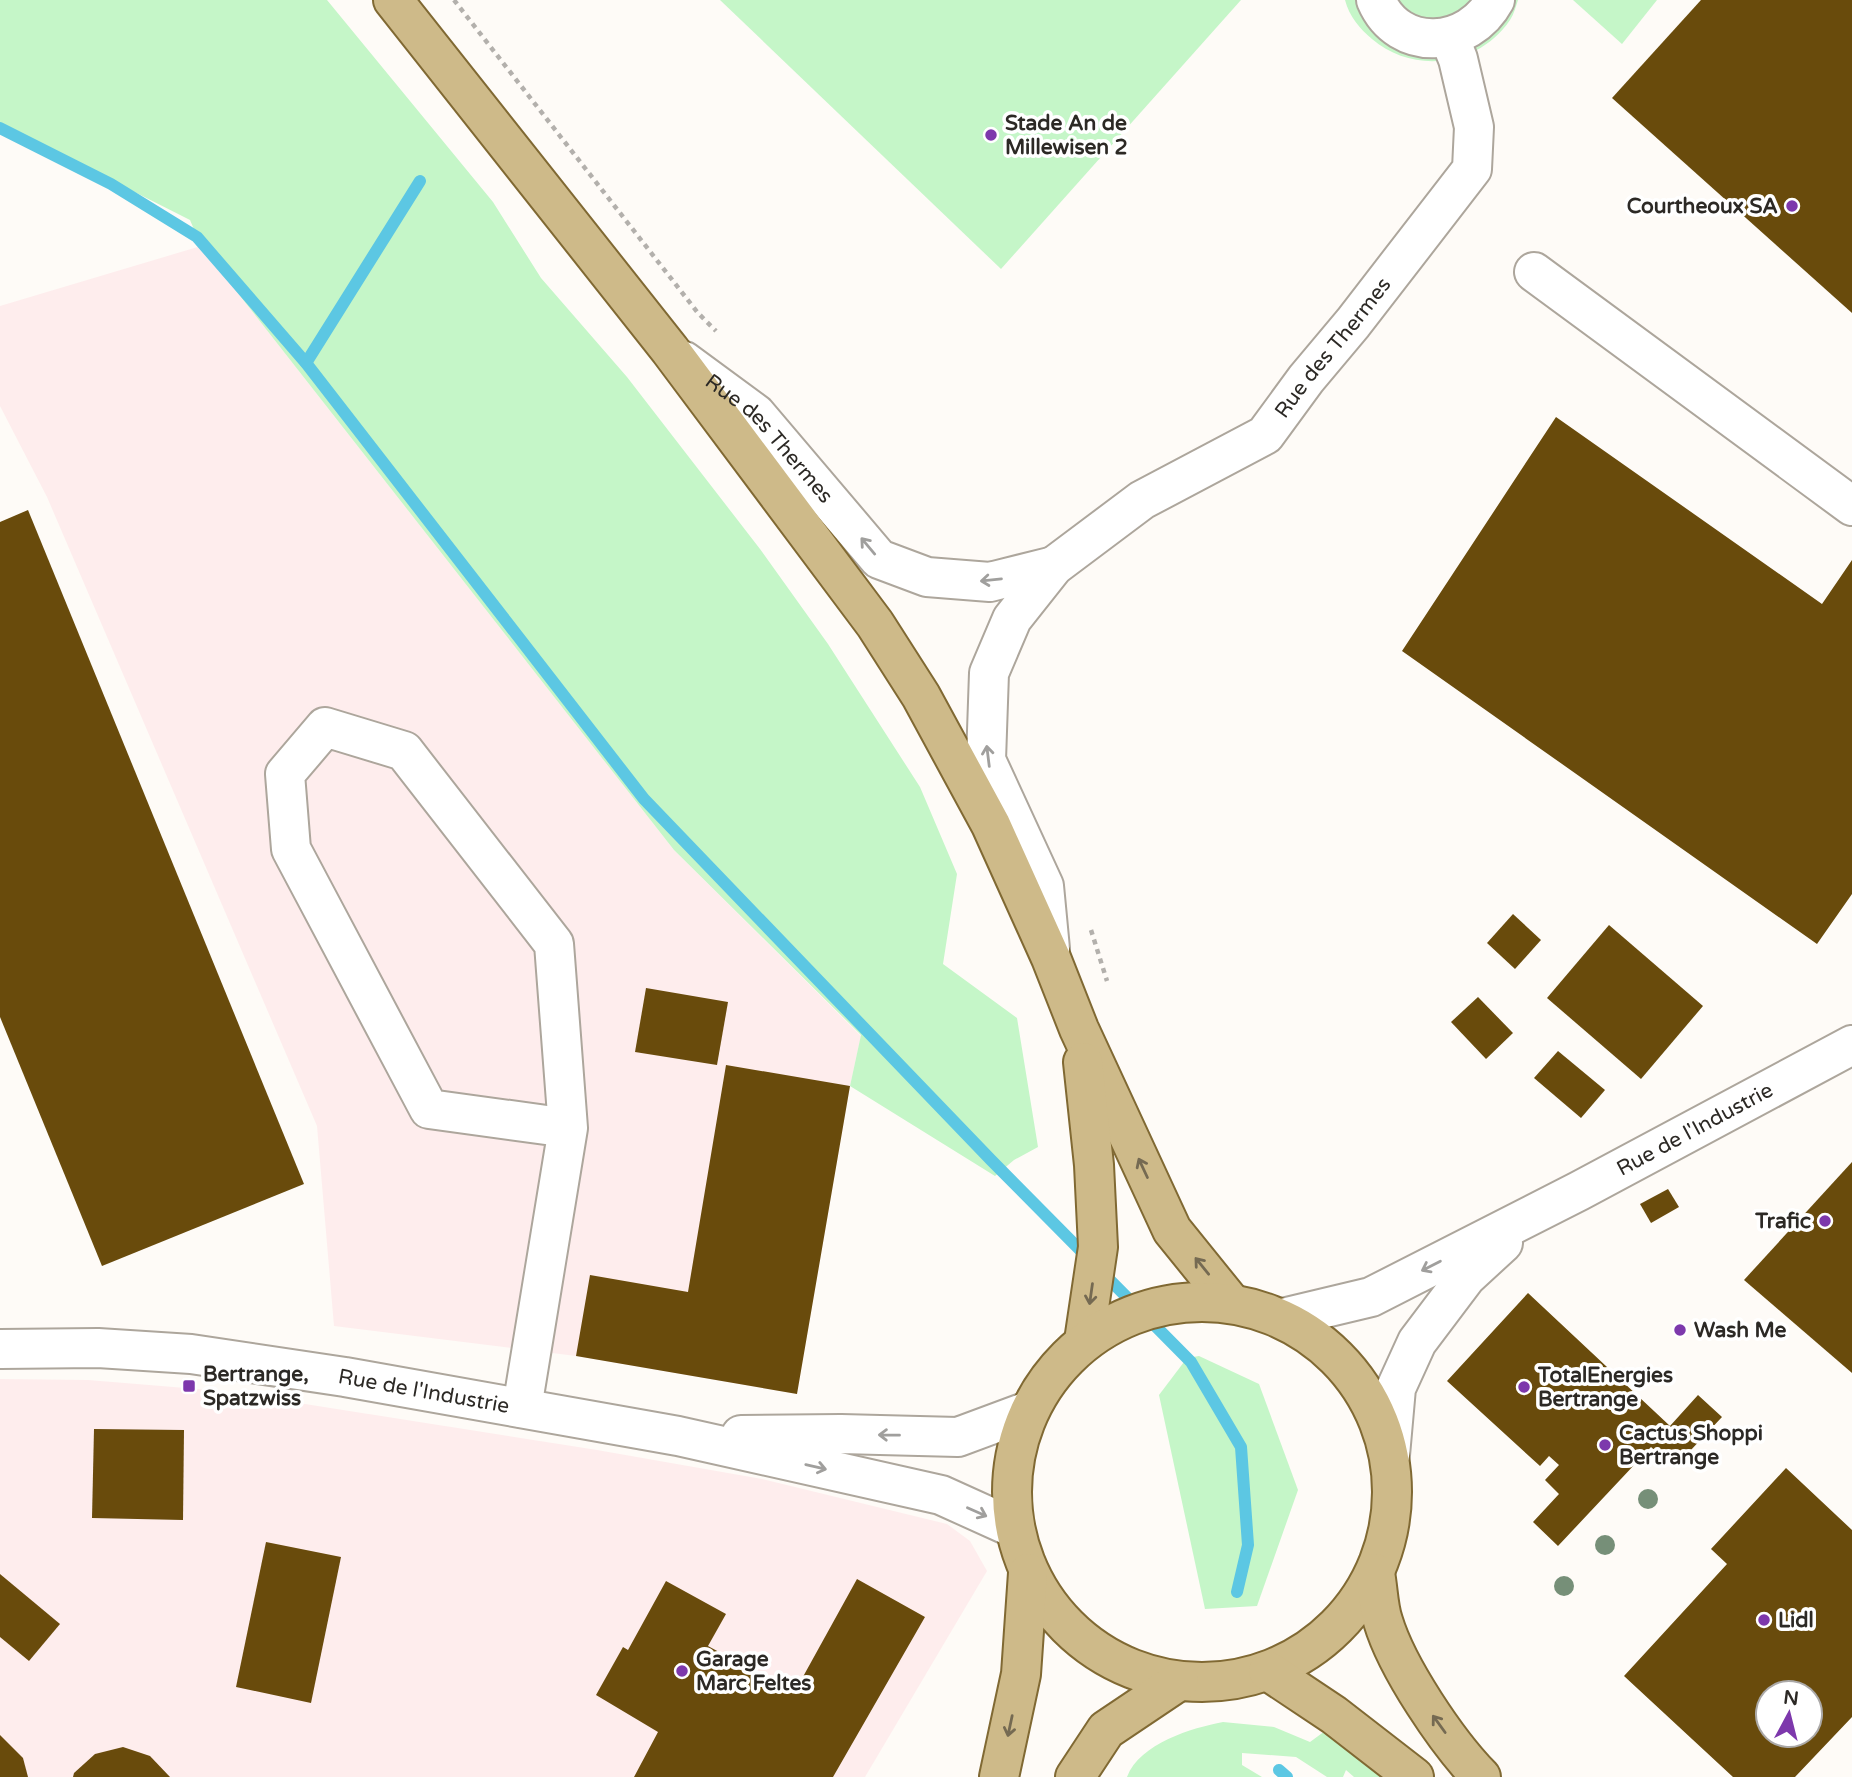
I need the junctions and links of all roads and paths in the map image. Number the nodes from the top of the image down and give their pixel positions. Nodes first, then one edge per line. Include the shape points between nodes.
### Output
1 (394, 0) edge
2 (454, 0) edge
3 (1376, 0) edge
4 (1495, 0) edge
5 (1449, 37) junction
6 (1534, 272) dead end
7 (725, 340) dead end
8 (670, 350) junction
9 (1852, 506) edge
10 (1054, 566) junction
11 (1051, 958) junction
12 (1079, 1029) junction
13 (1852, 1045) edge
14 (568, 1128) junction
15 (1535, 1213) junction
16 (1231, 1303) junction
17 (1283, 1318) junction
18 (1084, 1341) junction
19 (0, 1349) edge
20 (522, 1408) junction
21 (1028, 1411) junction
22 (678, 1436) junction
23 (1390, 1455) junction
24 (1014, 1528) junction
25 (1028, 1573) junction
26 (1375, 1573) junction
27 (1268, 1671) junction
28 (1179, 1681) junction
29 (999, 1777) edge
30 (1075, 1777) edge
31 (1414, 1777) edge
32 (1481, 1777) edge

1 - 8 main road
2 - 7 path via 698,313
3 - 5 street via 1392,23 1409,34
4 - 5 street via 1468,31
5 - 10 street, Rue des Thermes via 1474,127 1472,169 1265,435 1142,500
6 - 9 street
10 -> 8 street, Rue des Thermes via 990,582 927,577 879,559 756,414
8 - 11 main road via 875,624 921,696 991,825
11 -> 10 street, Rue des Thermes via 1044,886 986,760 989,673 1012,619
11 - 12 main road
16 -> 12 main road via 1172,1230
12 -> 18 main road via 1098,1247
13 - 15 street, Rue de l'Industrie
14 - 14 street via 554,944 404,751 325,727 285,774 291,849 429,1109
14 - 20 street
15 -> 17 street, Rue de l'Industrie via 1371,1297
15 - 23 street, Rue de l'Industrie via 1466,1277 1418,1342 1396,1388
16 - 17 main road
16 - 18 main road via 1175,1302 1127,1315
17 - 23 main road via 1333,1352 1370,1399
18 - 21 main road via 1052,1373
19 - 20 street, Rue de l'Industrie via 98,1348 191,1354
20 - 22 street, Rue de l'Industrie
21 -> 22 street, Rue de l'Industrie via 958,1437
21 - 24 main road via 1012,1468
22 -> 24 street, Rue de l'Industrie via 941,1495
23 - 26 main road via 1392,1515
24 - 25 main road
25 - 28 main road via 1057,1616 1092,1648 1133,1670
25 -> 29 main road via 1021,1674
26 - 27 main road via 1348,1614 1312,1648
32 -> 26 main road via 1434,1718 1400,1660 1383,1621
27 - 28 main road via 1224,1681
27 - 31 main road
28 - 30 main road via 1106,1730

